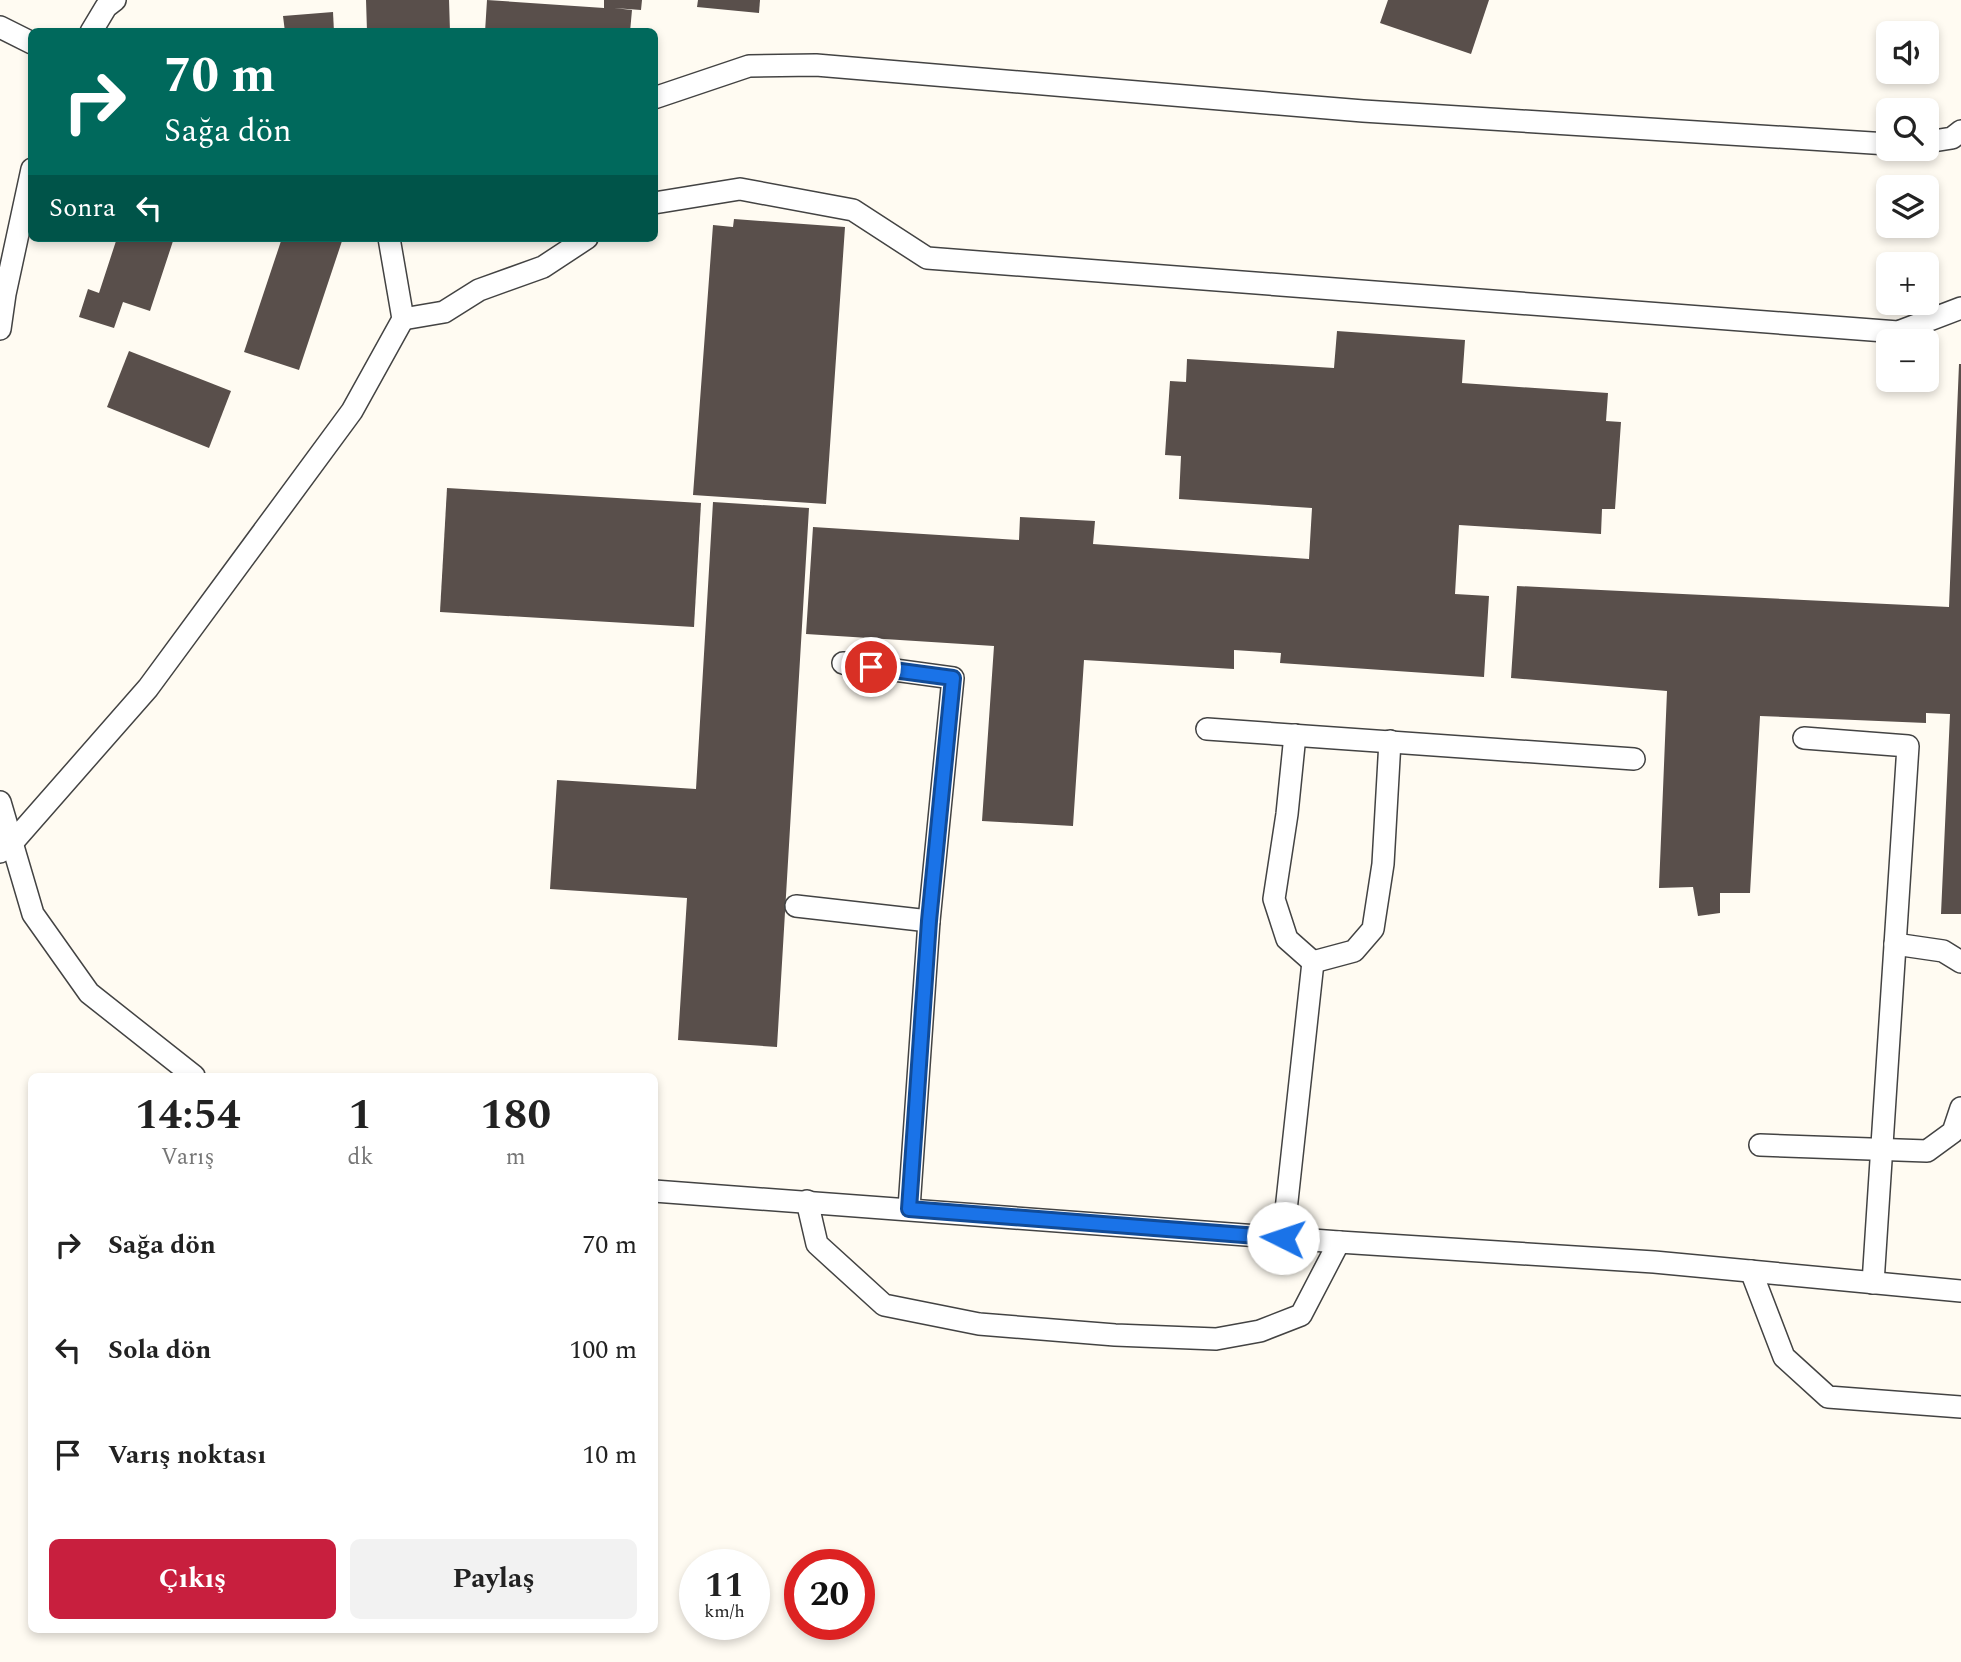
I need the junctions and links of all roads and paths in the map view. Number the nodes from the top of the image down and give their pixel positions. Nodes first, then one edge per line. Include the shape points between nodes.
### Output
1 (115, 0) edge
2 (0, 27) edge
3 (93, 28) edge
4 (28, 41) edge
5 (658, 97) edge
6 (1961, 131) edge
7 (1939, 140) edge
8 (1876, 143) edge
9 (28, 188) edge
10 (658, 202) edge
11 (390, 242) edge
12 (581, 242) edge
13 (1961, 308) edge
14 (403, 318) junction
15 (0, 329) edge
16 (843, 663) dead end
17 (1207, 729) dead end
18 (1295, 735) junction
19 (1804, 738) dead end
20 (1390, 741) junction
21 (1634, 759) dead end
22 (0, 802) edge
23 (6, 848) edge
24 (796, 906) dead end
25 (929, 921) junction
26 (1895, 944) junction
27 (1313, 962) junction
28 (1961, 962) edge
29 (190, 1073) edge
30 (1961, 1108) edge
31 (1760, 1145) dead end
32 (1881, 1151) junction
33 (658, 1191) edge
34 (807, 1201) junction
35 (909, 1209) junction
36 (1283, 1238) junction
37 (1339, 1242) junction
38 (1751, 1271) junction
39 (1873, 1283) junction
40 (1961, 1291) edge
41 (1961, 1407) edge

1 - 3 lane
2 - 4 lane
5 - 8 lane via 749,66 816,65 1363,111
6 - 7 lane
9 - 15 lane
10 - 13 lane via 740,188 853,209 927,258 941,260 1898,332
11 - 14 lane
12 - 14 lane via 543,267 479,290 444,312
14 - 23 lane via 352,411 148,688
16 - 25 lane via 953,678
17 - 18 lane
18 - 20 lane
18 - 27 lane via 1274,899 1287,939
19 - 26 lane via 1908,746
20 - 21 lane
20 - 27 lane via 1383,864 1373,929 1354,951
22 - 23 lane
23 - 29 lane via 33,915 89,993
24 - 25 lane
25 - 35 lane
26 - 28 lane via 1943,951
26 - 32 lane
27 - 36 lane
30 - 32 lane via 1953,1132 1927,1151
31 - 32 lane
32 - 39 lane
33 - 34 lane
34 - 35 lane
34 - 37 lane via 817,1244 884,1305 979,1324 1102,1334 1216,1339 1260,1331 1301,1315
35 - 36 lane
36 - 37 lane
37 - 38 lane
38 - 39 lane
38 - 41 lane via 1784,1357 1828,1397
39 - 40 lane

